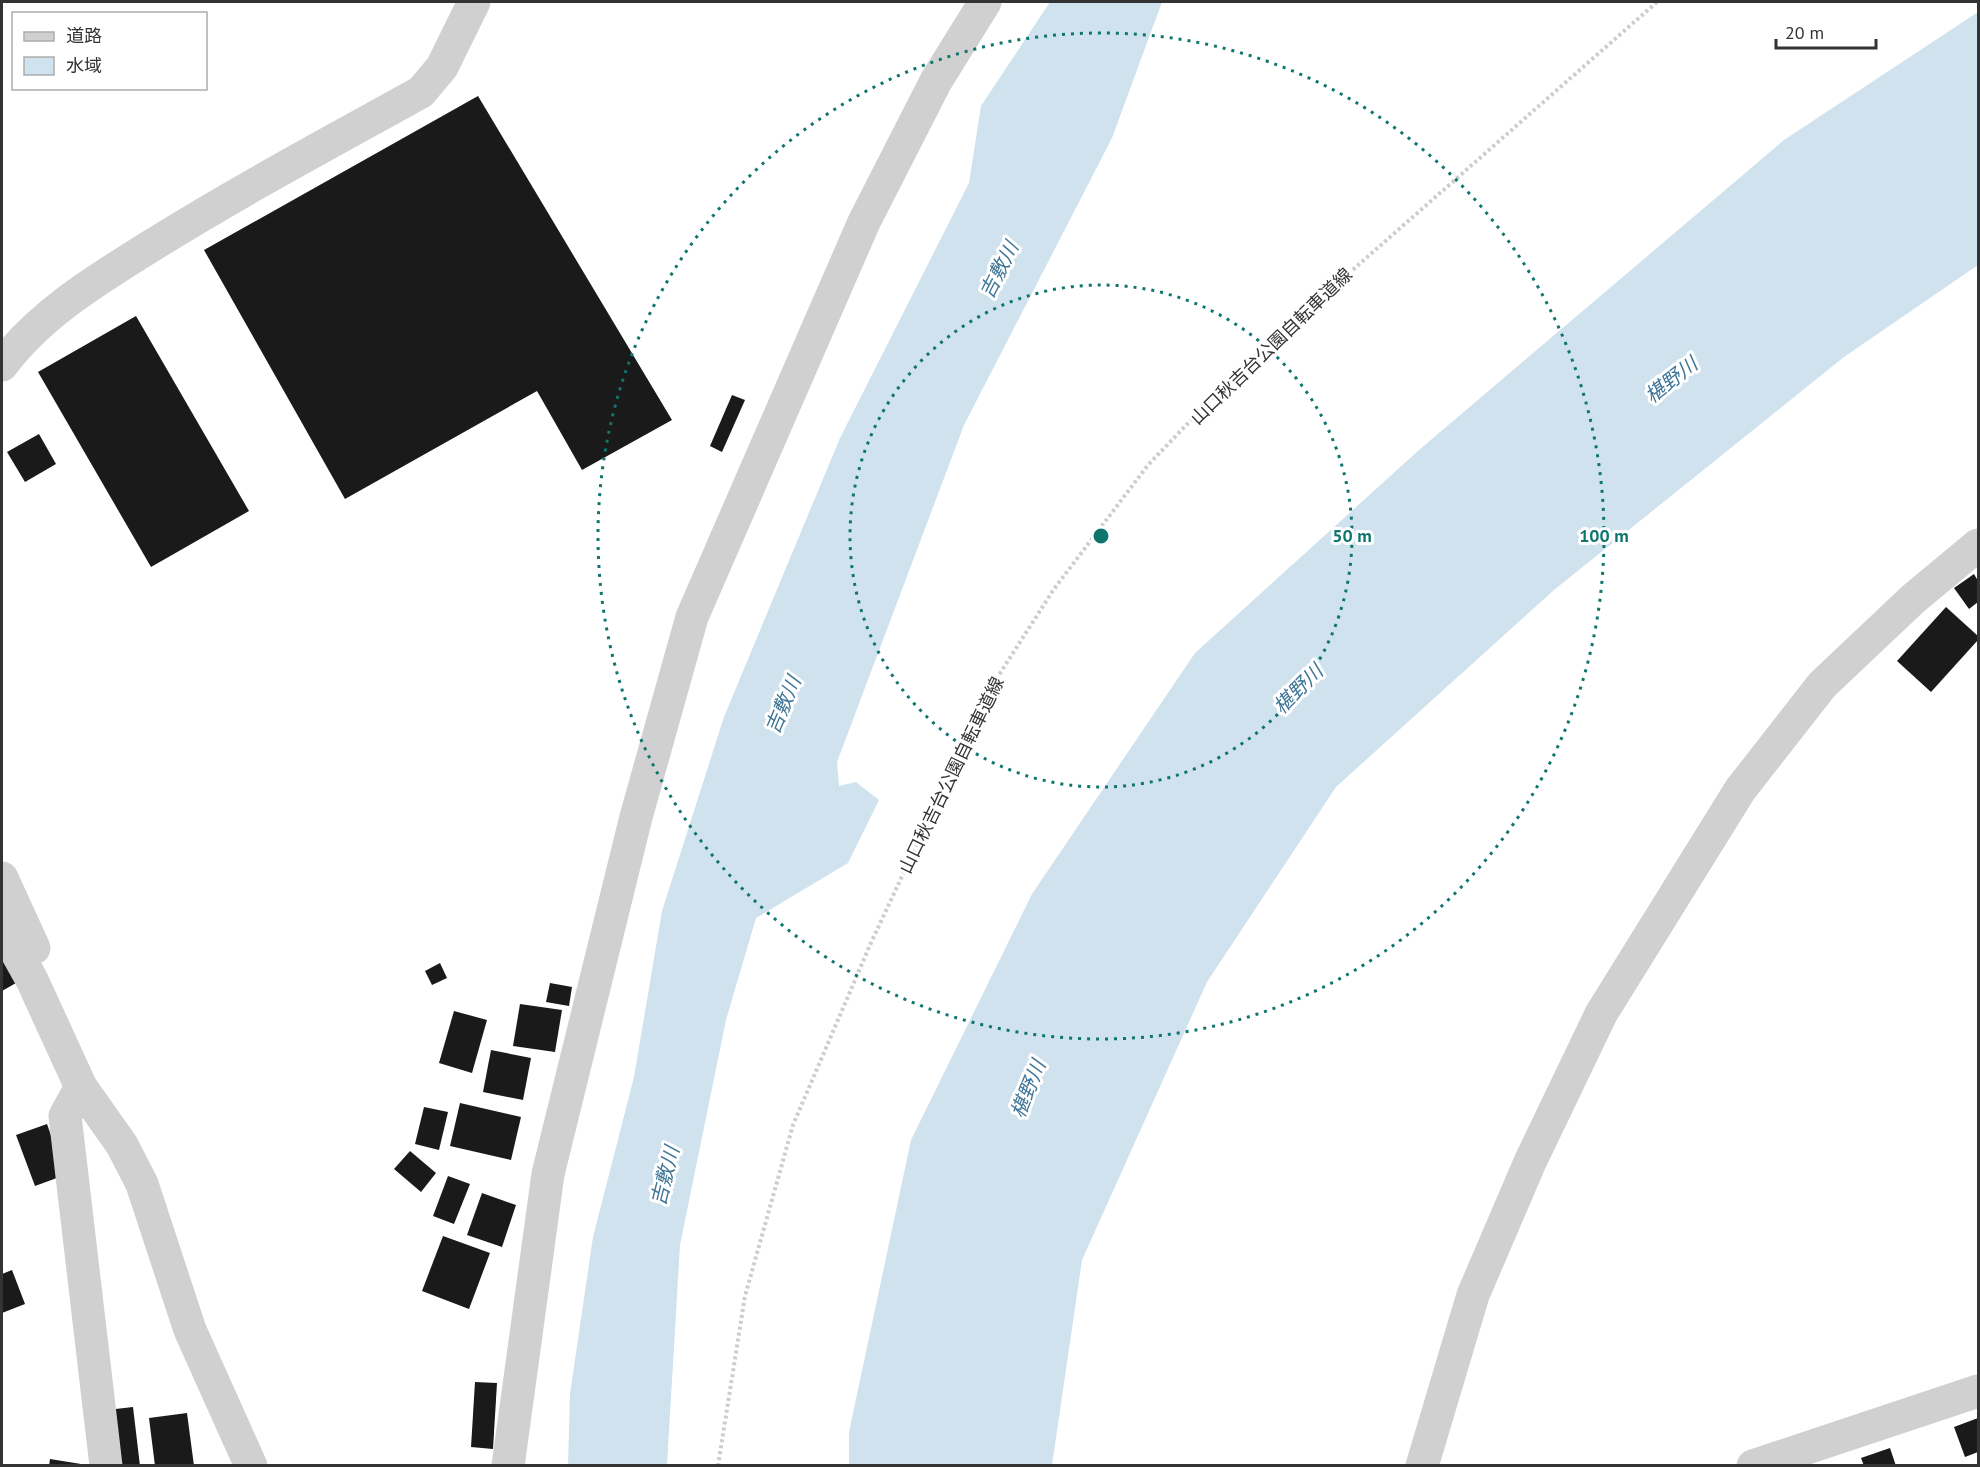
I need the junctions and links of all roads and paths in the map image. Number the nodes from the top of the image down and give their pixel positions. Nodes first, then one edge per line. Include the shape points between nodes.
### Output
1 (474, 2) edge
2 (985, 2) edge
3 (1657, 2) edge
4 (2, 365) edge
5 (1978, 544) edge
6 (2, 878) edge
7 (2, 926) edge
8 (54, 1027) junction
9 (81, 1087) junction
10 (1978, 1391) edge
11 (106, 1466) edge
12 (251, 1466) edge
13 (508, 1466) edge
14 (718, 1466) edge
15 (1422, 1466) edge
16 (1753, 1466) edge

1 - 4 street via 442,67 421,92 207,210 88,285 16,345
2 - 13 street via 936,81 864,222 692,617 636,817 548,1174
3 - 14 path, 山口秋吉台公園自転車道線 via 1239,370 1148,465 1054,589 988,692 870,945 794,1125 745,1296
5 - 15 street via 1822,685 1740,790 1601,1014 1530,1162 1473,1295
6 - 8 street via 52,987
7 - 8 street
8 - 9 street
9 - 11 street via 65,1116
9 - 12 street via 122,1145 142,1185 190,1329
10 - 16 street

